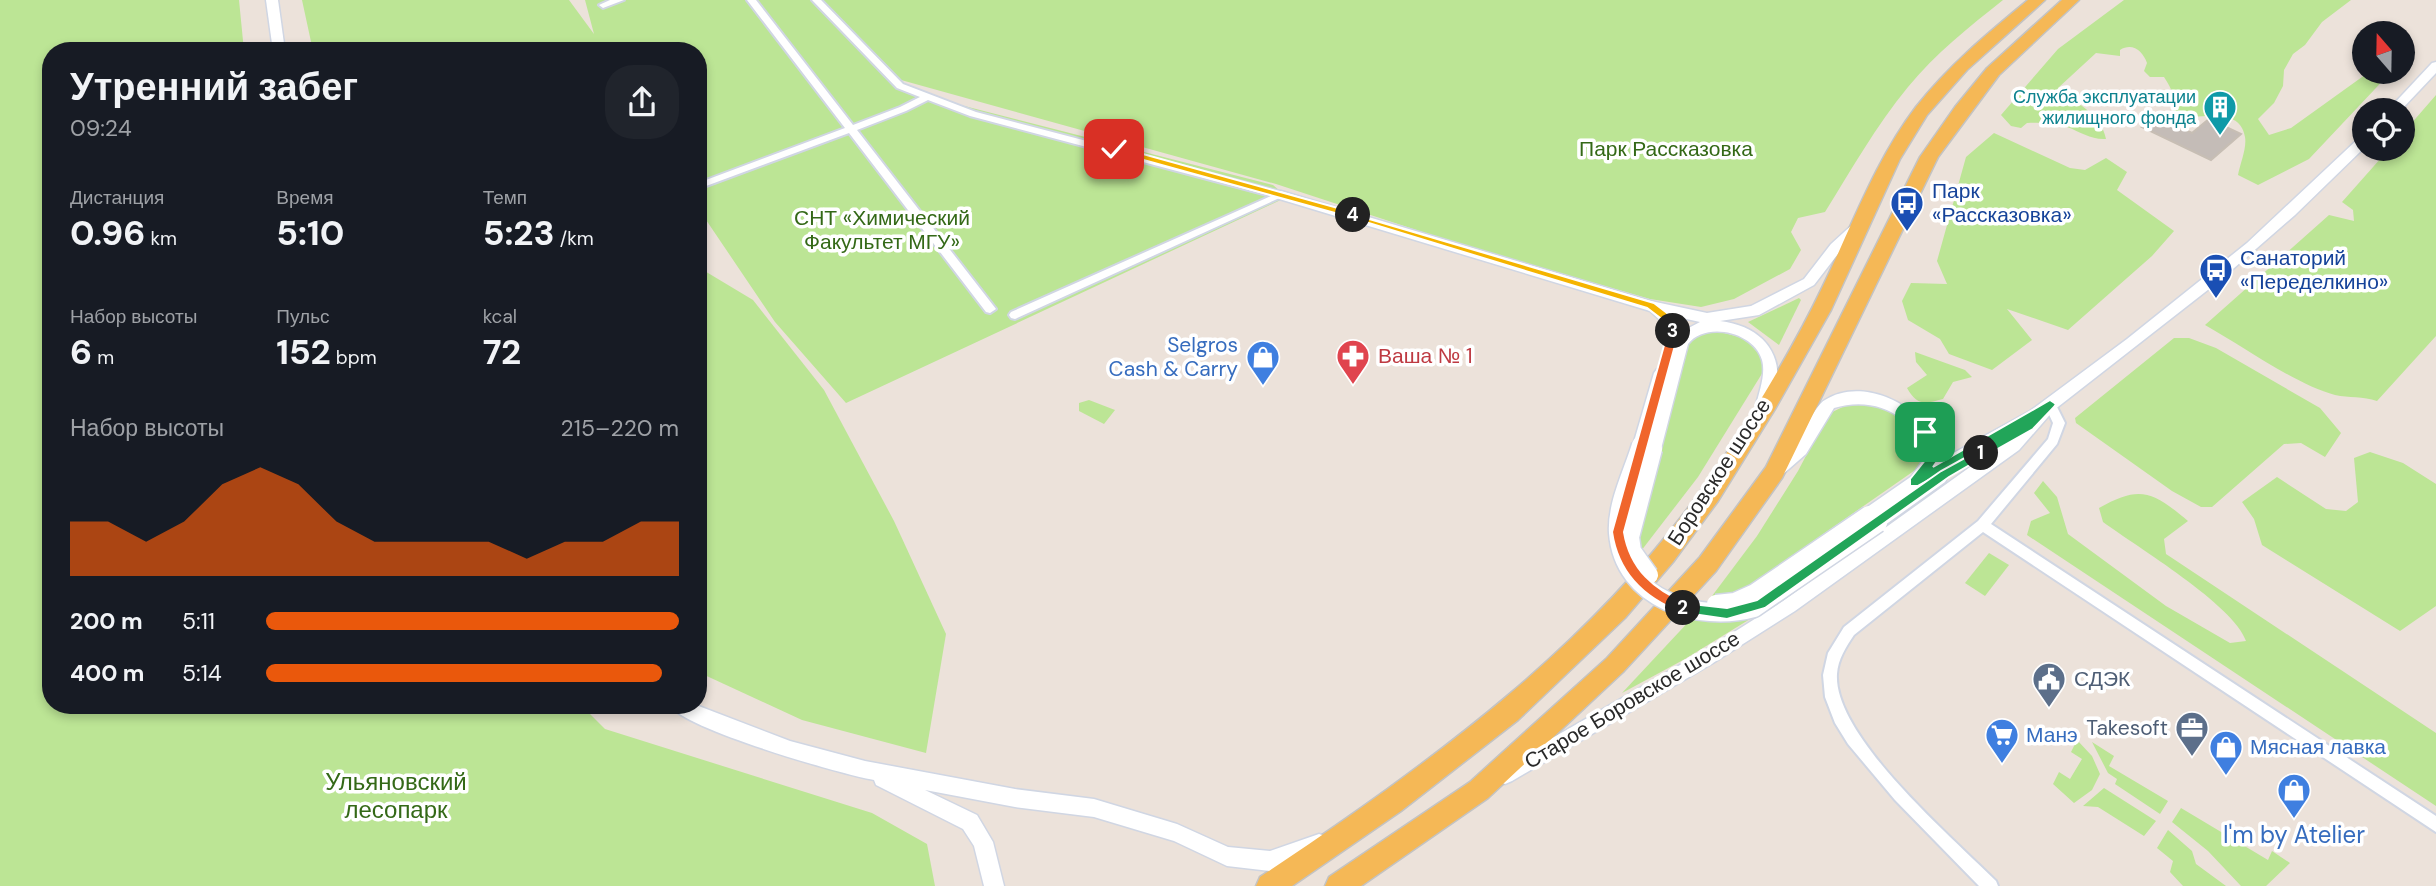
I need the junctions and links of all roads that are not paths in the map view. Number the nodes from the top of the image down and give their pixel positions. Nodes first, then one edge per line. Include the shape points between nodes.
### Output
1 (272, 0) edge
2 (620, 0) edge
3 (751, 0) edge
4 (816, 0) edge
5 (2037, 0) edge
6 (2071, 0) edge
7 (603, 5) dead end
8 (278, 42) edge
9 (2436, 66) edge
10 (925, 98) junction
11 (2405, 98) edge
12 (849, 129) junction
13 (2352, 153) edge
14 (707, 183) edge
15 (1281, 195) junction
16 (1859, 226) junction
17 (1651, 306) junction
18 (989, 309) dead end
19 (1015, 315) dead end
20 (1707, 318) junction
21 (1674, 333) junction
22 (2050, 404) junction
23 (1764, 405) junction
24 (2029, 426) junction
25 (1647, 447) junction
26 (1774, 472) junction
27 (1914, 482) junction
28 (1874, 519) junction
29 (1983, 525) junction
30 (1849, 631) joint
31 (695, 714) edge
32 (865, 770) junction
33 (1479, 790) junction
34 (2436, 825) edge
35 (1348, 833) junction
36 (994, 886) edge
37 (1269, 886) edge
38 (1338, 886) edge
39 (1990, 886) edge

1 - 8 street
2 - 7 street
3 - 12 street
4 - 10 street via 900,86
5 - 16 main road, Боровское шоссе via 1975,51 1924,109
6 - 26 main road, Боровское шоссе via 1999,62 1966,100 1935,147
9 - 11 street
10 - 12 street
10 - 15 street
12 - 14 street
12 - 18 street
13 - 22 street via 2291,214
15 - 17 street
15 - 19 street
16 - 20 street via 1836,247 1816,276 1799,288 1745,314
16 - 23 main road, Боровское шоссе via 1819,312
17 - 20 street
17 - 21 street via 1668,319
20 - 21 street via 1687,323
21 - 25 street
22 - 24 street, Старое Боровское шоссе
22 - 27 street
22 - 29 street via 2059,423 2053,441
23 - 25 street via 1770,363 1761,346 1727,328 1692,330 1681,342
23 - 35 main road, Боровское шоссе via 1709,497 1603,627 1485,734
24 - 28 street
24 - 33 street, Старое Боровское шоссе via 2013,446 1788,606
25 - 28 street, bridge via 1618,526 1619,548 1650,591 1688,610 1718,614 1754,608
26 - 27 street via 1800,450 1829,404 1863,398 1902,411 1930,441 1932,460
26 - 33 main road, Боровское шоссе via 1662,617 1574,706
27 - 28 street
29 - 30 street
29 - 34 street
30 - 39 street via 1837,644 1830,669 1832,695 1843,725 1875,767
31 - 32 street via 790,750
32 - 35 street via 1094,808 1177,833 1227,856 1270,861
32 - 36 street via 970,822 983,842
33 - 38 main road, Боровское шоссе
35 - 37 main road, Боровское шоссе

